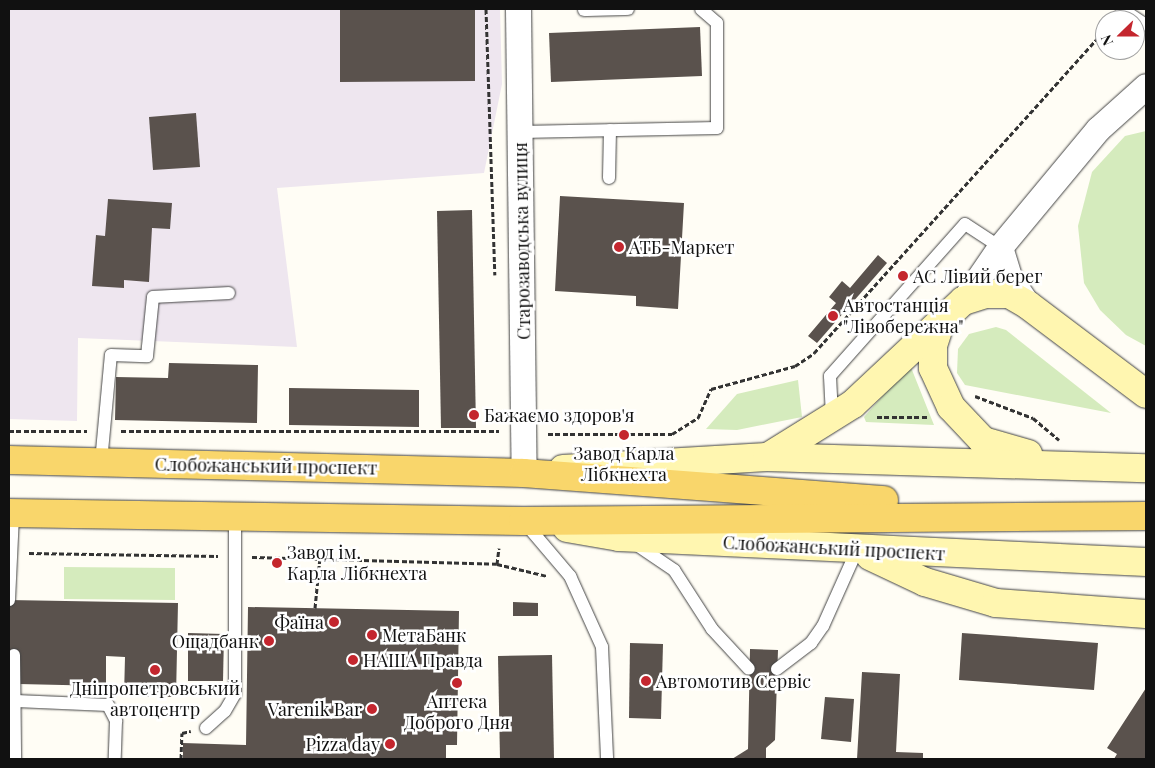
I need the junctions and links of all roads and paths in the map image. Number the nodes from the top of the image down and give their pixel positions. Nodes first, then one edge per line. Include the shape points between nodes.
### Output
1 (486, 9) edge
2 (518, 9) edge
3 (628, 9) edge
4 (701, 9) edge
5 (1122, 9) edge
6 (584, 10) dead end
7 (1146, 24) edge
8 (1095, 41) edge
9 (1146, 86) edge
10 (610, 130) junction
11 (521, 132) junction
12 (609, 178) dead end
13 (1000, 247) junction
14 (495, 284) dead end
15 (229, 293) dead end
16 (963, 301) junction
17 (1028, 305) junction
18 (940, 324) junction
19 (1146, 394) edge
20 (951, 407) junction
21 (832, 419) junction
22 (500, 422) dead end
23 (9, 431) edge
24 (104, 431) junction
25 (672, 434) junction
26 (508, 435) junction
27 (687, 436) dead end
28 (1065, 454) junction
29 (767, 457) junction
30 (9, 460) edge
31 (100, 462) junction
32 (1146, 468) edge
33 (524, 473) junction
34 (11, 514) edge
35 (1063, 514) junction
36 (1146, 516) edge
37 (235, 517) junction
38 (524, 521) junction
39 (619, 536) junction
40 (499, 548) dead end
41 (857, 550) junction
42 (11, 553) junction
43 (232, 556) junction
44 (1001, 556) junction
45 (320, 557) junction
46 (1146, 562) edge
47 (497, 564) junction
48 (570, 576) junction
49 (9, 600) edge
50 (996, 603) junction
51 (315, 608) dead end
52 (1146, 614) edge
53 (14, 655) dead end
54 (749, 668) dead end
55 (777, 669) dead end
56 (16, 701) junction
57 (206, 728) joint
58 (15, 759) edge
59 (115, 759) edge
60 (181, 759) edge
61 (607, 759) edge

1 - 14 path
2 - 11 street, Старозаводська вулиця
3 - 6 lane
4 - 10 lane via 717,23 717,128
5 - 7 lane
8 - 25 path via 814,353 795,366 711,389 698,418
9 - 13 street via 1098,129
10 - 11 lane
10 - 12 lane
11 - 26 street, Старозаводська вулиця
13 - 16 street
13 - 17 street via 1009,278
13 - 21 lane via 965,224 830,376
15 - 24 lane via 153,297 147,356 111,355
16 - 17 main road via 997,292
16 - 18 main road
17 - 19 main road
18 - 20 main road via 933,368
18 - 21 main road
20 - 21 path via 930,417
20 - 28 main road via 983,441
20 - 28 path via 978,395 1033,418
21 - 29 main road
22 - 26 path
23 - 24 path
24 - 26 path
24 - 31 lane
25 - 26 path
25 - 27 path
26 - 33 street, Старозаводська вулиця
28 - 29 main road, Слобожанський проспект
28 - 32 main road, Слобожанський проспект
29 - 33 main road, Слобожанський проспект via 619,463
30 - 31 main road, Слобожанський проспект
31 - 33 main road, Слобожанський проспект
33 - 35 main road, Слобожанський проспект
34 - 37 main road, Слобожанський проспект
34 - 42 lane
35 - 36 main road, Слобожанський проспект
35 - 38 main road, Слобожанський проспект
37 - 38 main road, Слобожанський проспект
37 - 43 lane
38 - 39 main road, Слобожанський проспект
38 - 48 lane
39 - 41 main road, Слобожанський проспект
39 - 54 lane via 658,555 674,570 712,629
40 - 47 path
41 - 44 main road, Слобожанський проспект
41 - 50 main road via 925,582
41 - 55 lane via 823,626 811,643
42 - 43 path
42 - 49 lane
43 - 45 path
43 - 57 lane via 235,694
44 - 46 main road, Слобожанський проспект
44 - 50 main road via 990,562 984,579
45 - 47 path
45 - 51 path
47 - 48 path via 547,576
48 - 61 lane via 602,646
50 - 52 main road
53 - 56 lane
56 - 58 lane
56 - 59 lane via 108,705 116,721
57 - 60 path via 182,733

